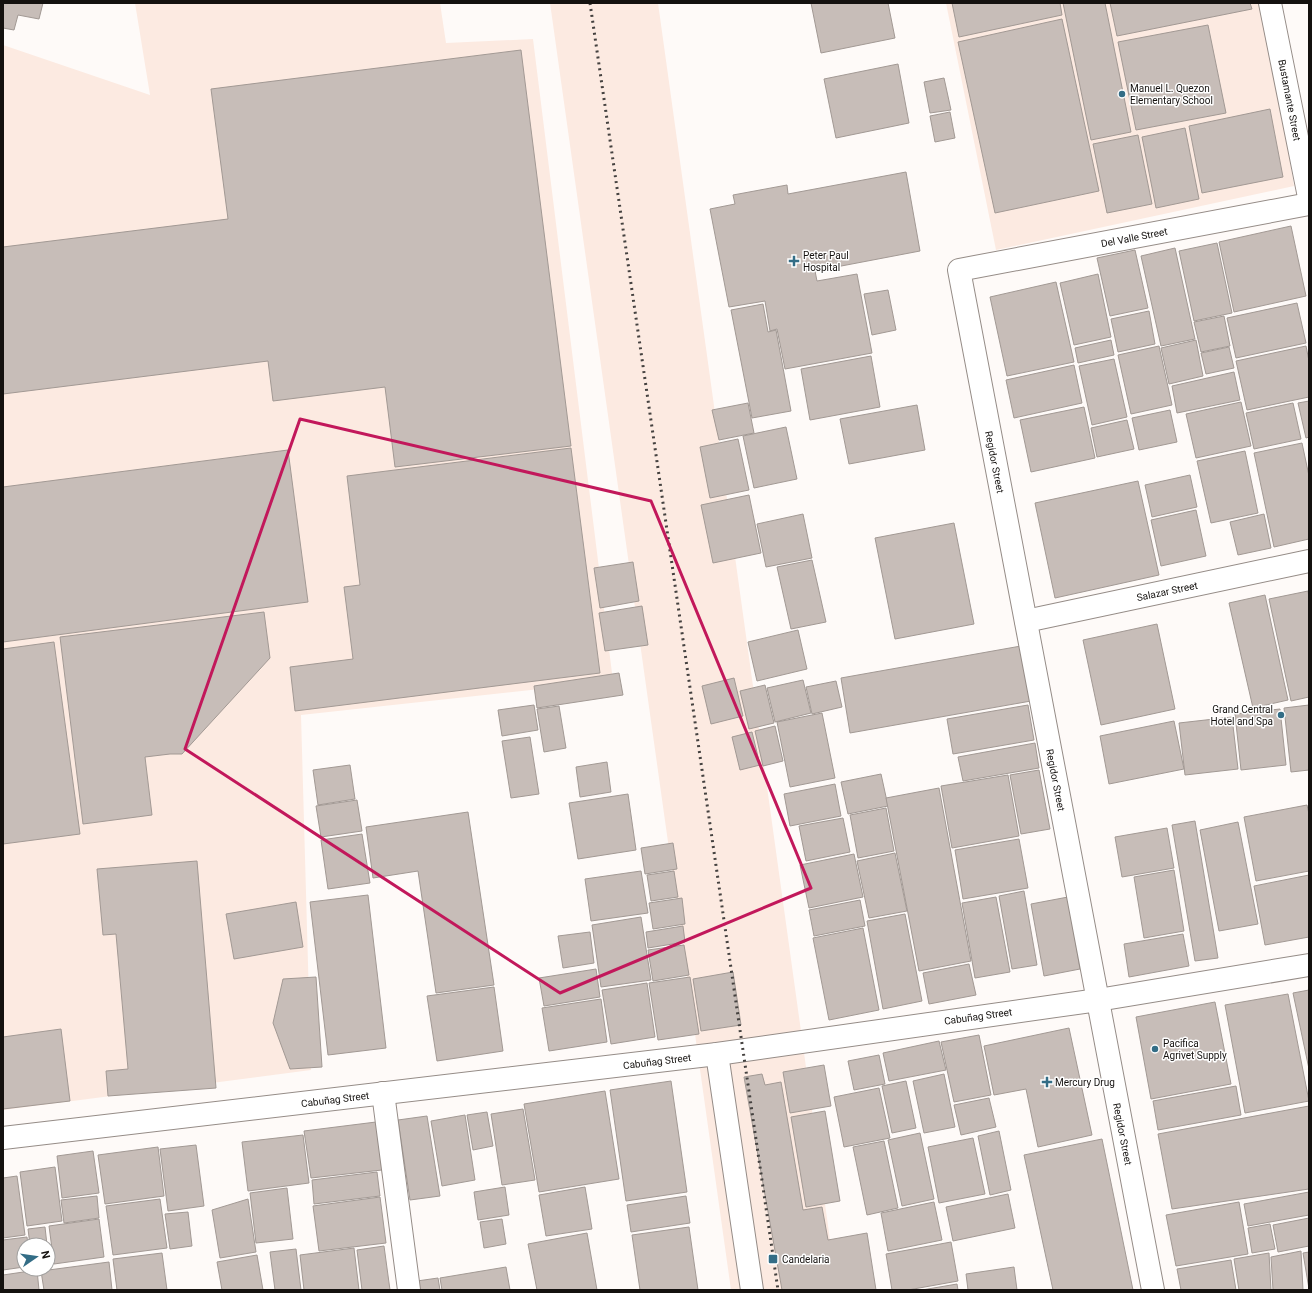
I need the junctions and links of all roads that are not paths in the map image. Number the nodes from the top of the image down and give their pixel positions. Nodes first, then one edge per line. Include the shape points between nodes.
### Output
1 (1270, 3) edge
2 (1309, 197) edge
3 (1309, 204) edge
4 (959, 270) joint
5 (1309, 561) edge
6 (1026, 621) junction
7 (1309, 965) edge
8 (1098, 1000) junction
9 (717, 1054) junction
10 (383, 1093) junction
11 (3, 1138) edge
12 (409, 1290) edge
13 (752, 1290) edge
14 (1153, 1290) edge

1 - 2 street, Bustamante Street
3 - 4 street, Del Valle Street
4 - 6 street, Regidor Street
5 - 6 street, Salazar Street
6 - 8 street, Regidor Street
7 - 8 street, Cabuñag Street
8 - 9 street, Cabuñag Street
8 - 14 street, Regidor Street
9 - 10 street, Cabuñag Street
9 - 13 street
10 - 11 street, Cabuñag Street
10 - 12 street

